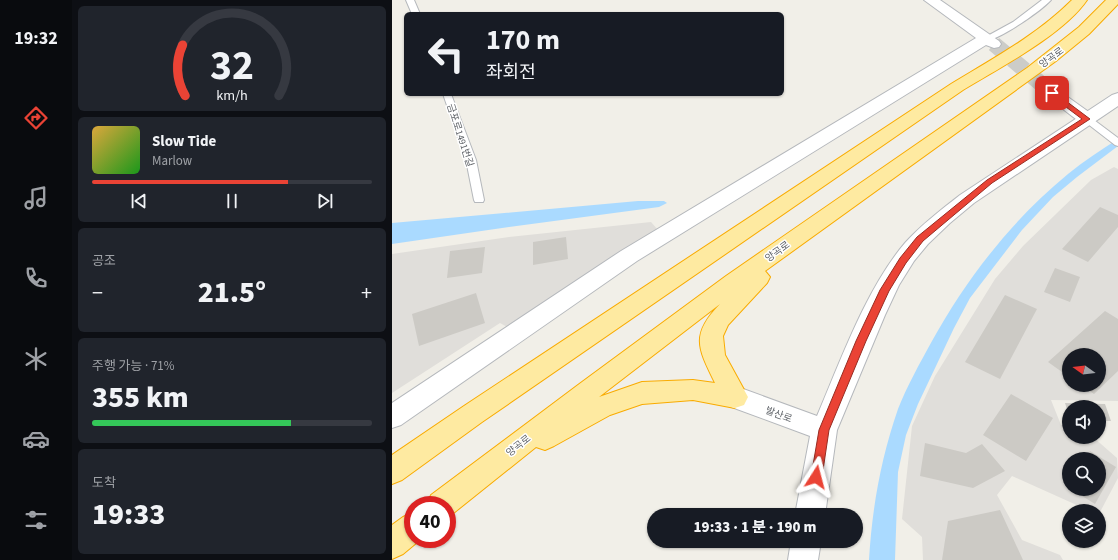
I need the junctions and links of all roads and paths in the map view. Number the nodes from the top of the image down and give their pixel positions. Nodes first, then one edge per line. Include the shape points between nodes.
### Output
1 (410, 0) edge
2 (931, 0) edge
3 (1047, 0) edge
4 (1080, 0) edge
5 (1114, 0) edge
6 (415, 12) edge
7 (990, 42) junction
8 (1052, 93) tunnel mouth
9 (448, 96) edge
10 (1118, 98) edge
11 (1086, 119) junction
12 (1118, 144) edge
13 (479, 200) dead end
14 (817, 222) junction
15 (734, 397) junction
16 (392, 416) edge
17 (824, 430) junction
18 (392, 471) edge
19 (478, 476) junction
20 (452, 496) edge
21 (811, 508) edge
22 (404, 534) edge
23 (392, 544) edge
24 (805, 548) edge
25 (802, 560) edge

1 - 6 lane
2 - 7 street
3 - 7 lane
4 - 18 highway via 1037,37 950,91
5 - 14 highway, 양곡로 via 1065,47
7 - 16 street via 629,256
8 - 11 street
9 - 13 lane, 금포로1491번길 via 471,160
10 - 11 street
11 - 12 lane
11 - 17 street via 989,182 920,239 903,260 885,290
14 - 15 highway via 749,286 719,320 711,336 713,355
14 - 19 highway, 양곡로 via 619,366
15 - 17 street, 발산로
15 - 19 highway via 693,390 642,393 601,406
17 - 21 street
19 - 20 highway, 양곡로
22 - 23 highway
24 - 25 street

